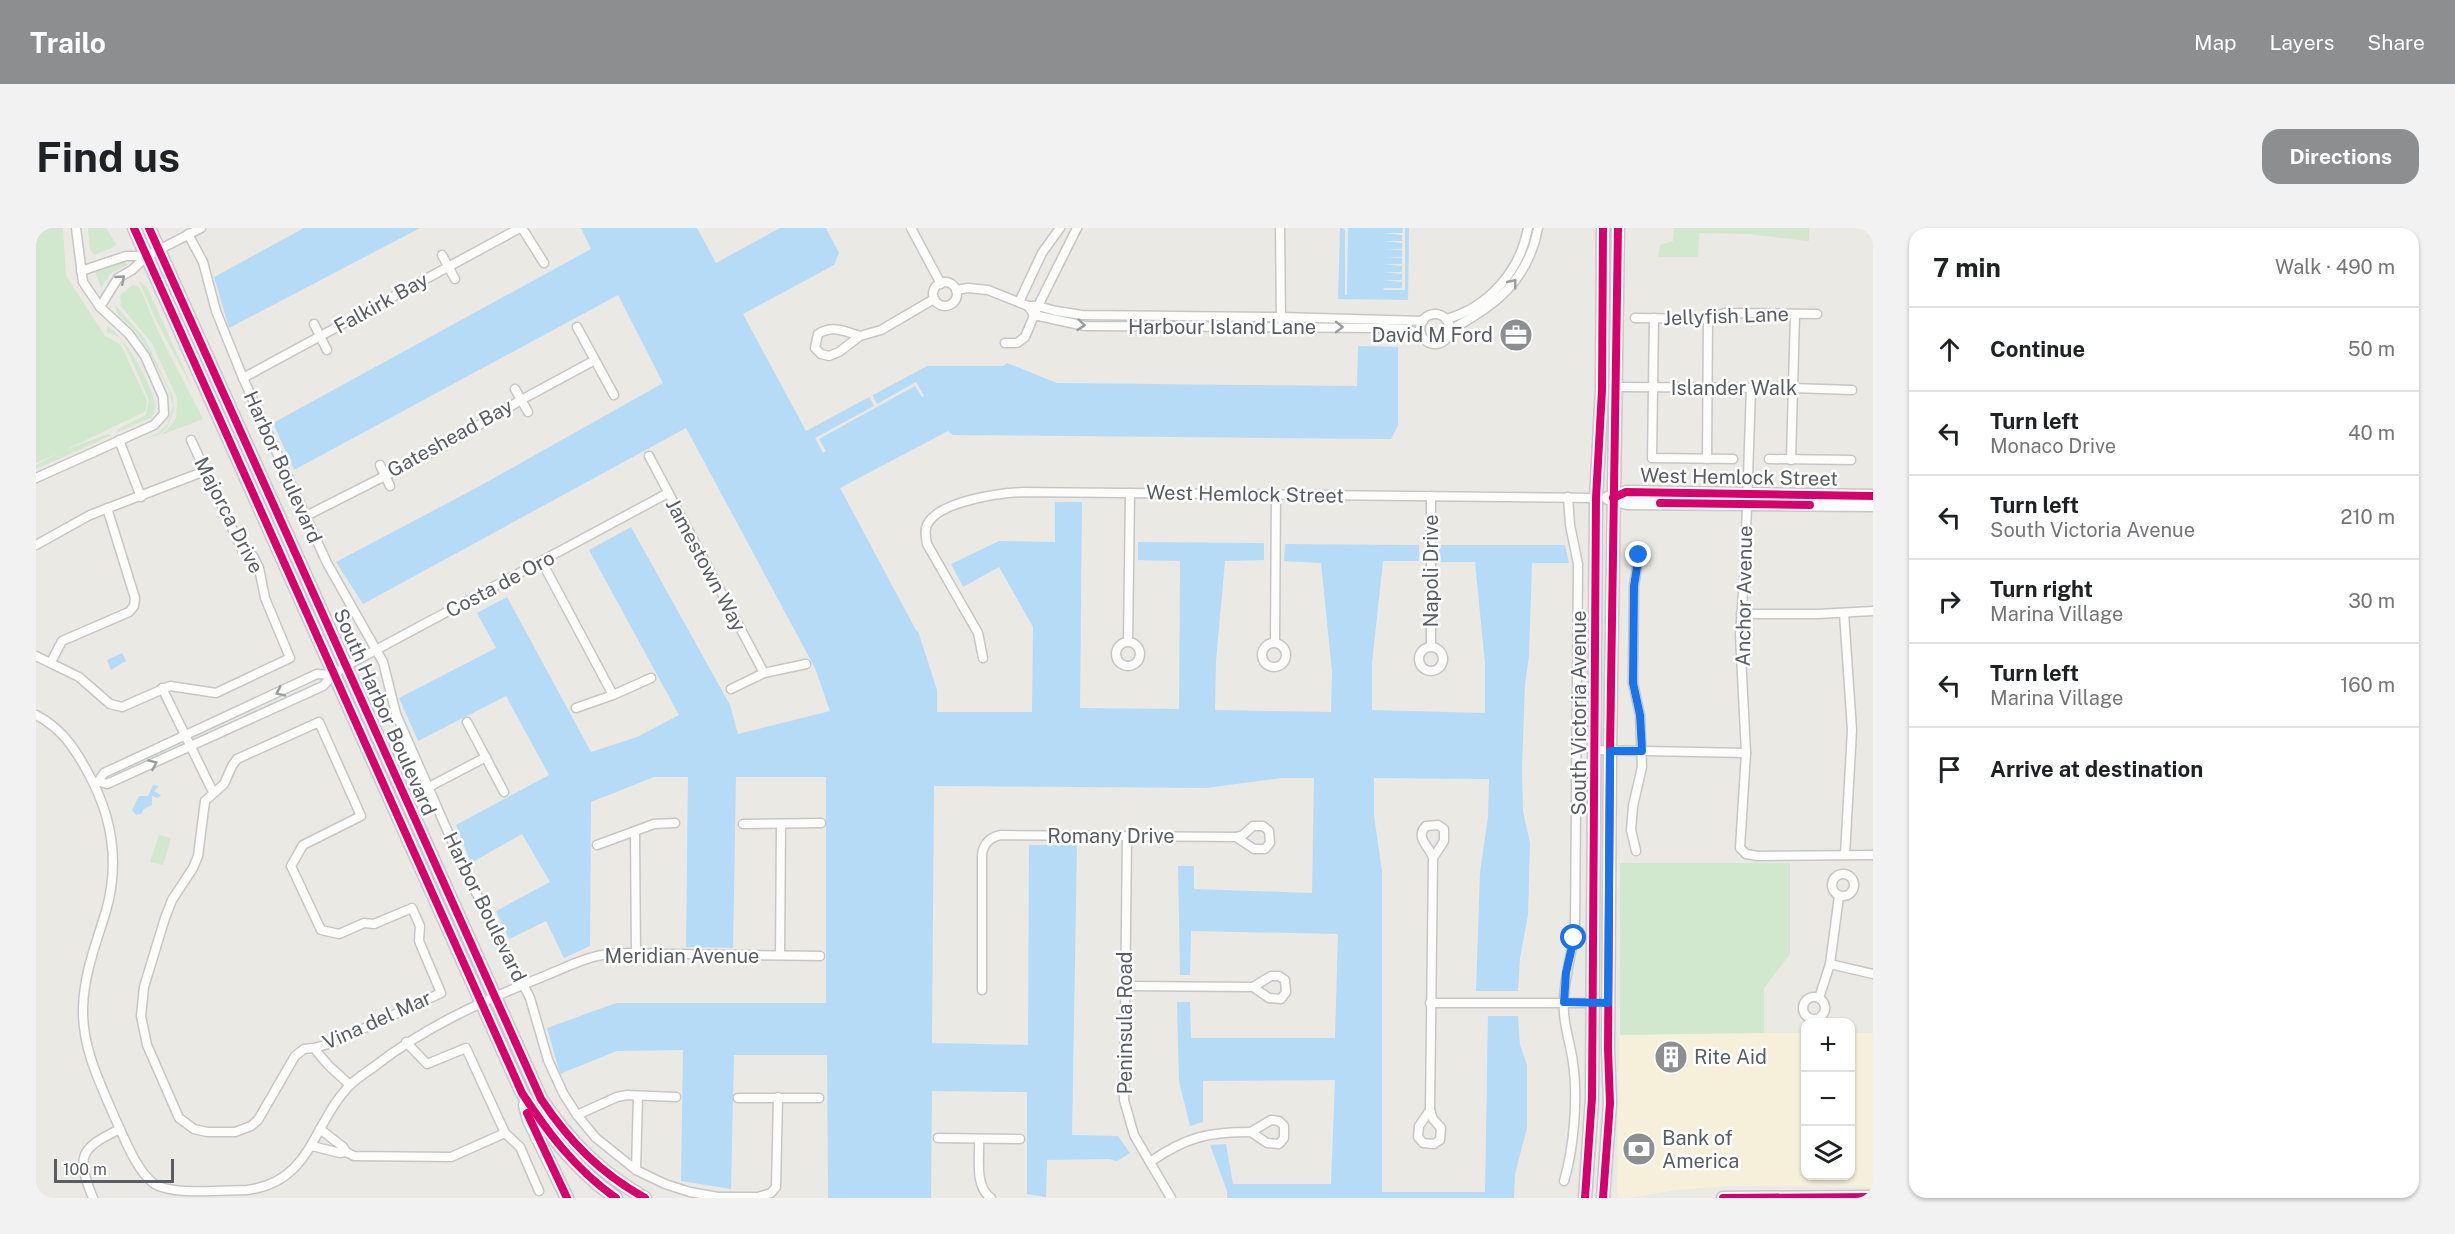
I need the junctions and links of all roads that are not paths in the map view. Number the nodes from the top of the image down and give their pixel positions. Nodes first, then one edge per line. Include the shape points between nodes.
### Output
1 (76, 228) edge
2 (134, 228) edge
3 (149, 228) edge
4 (201, 228) edge
5 (521, 228) edge
6 (911, 228) edge
7 (1060, 228) edge
8 (1077, 228) edge
9 (1280, 228) edge
10 (1528, 228) edge
11 (1538, 228) edge
12 (1603, 228) edge
13 (1618, 228) edge
14 (188, 234) junction
15 (160, 251) junction
16 (442, 255) dead end
17 (147, 256) junction
18 (544, 263) dead end
19 (449, 266) junction
20 (81, 271) junction
21 (456, 279) dead end
22 (941, 284) junction
23 (956, 290) junction
24 (934, 299) junction
25 (1024, 304) junction
26 (1038, 306) junction
27 (100, 307) junction
28 (1795, 314) junction
29 (1817, 314) dead end
30 (1034, 315) junction
31 (1281, 317) junction
32 (1635, 318) dead end
33 (1654, 318) junction
34 (1446, 319) junction
35 (1708, 319) junction
36 (1423, 321) junction
37 (314, 324) dead end
38 (577, 327) dead end
39 (1281, 327) junction
40 (1450, 330) junction
41 (1421, 334) junction
42 (860, 336) junction
43 (321, 337) junction
44 (1005, 343) dead end
45 (327, 350) dead end
46 (595, 360) junction
47 (243, 378) junction
48 (1617, 387) junction
49 (1653, 387) junction
50 (1708, 387) junction
51 (1792, 387) junction
52 (1751, 388) junction
53 (515, 389) dead end
54 (1852, 390) dead end
55 (614, 395) dead end
56 (520, 400) junction
57 (528, 412) dead end
58 (119, 440) junction
59 (191, 440) dead end
60 (649, 456) dead end
61 (1707, 459) junction
62 (1733, 459) dead end
63 (1769, 459) dead end
64 (1791, 460) junction
65 (1851, 460) dead end
66 (380, 465) dead end
67 (206, 471) junction
68 (384, 474) junction
69 (36, 478) edge
70 (390, 486) dead end
71 (668, 493) junction
72 (1130, 493) junction
73 (1276, 494) junction
74 (1431, 496) junction
75 (1873, 496) edge
76 (141, 497) junction
77 (1568, 497) junction
78 (1596, 498) junction
79 (1613, 498) junction
80 (1747, 499) junction
81 (1873, 505) edge
82 (107, 508) junction
83 (306, 516) junction
84 (36, 545) edge
85 (1639, 555) dead end
86 (542, 562) junction
87 (1873, 611) edge
88 (1844, 613) junction
89 (1741, 614) junction
90 (1128, 642) dead end
91 (1275, 643) dead end
92 (1431, 646) dead end
93 (377, 651) junction
94 (36, 656) edge
95 (983, 658) dead end
96 (51, 662) junction
97 (806, 664) dead end
98 (346, 666) junction
99 (764, 674) junction
100 (333, 675) junction
101 (651, 678) dead end
102 (162, 688) junction
103 (731, 689) dead end
104 (613, 695) junction
105 (576, 708) dead end
106 (36, 715) edge
107 (467, 722) dead end
108 (184, 735) junction
109 (190, 747) junction
110 (1595, 750) junction
111 (1610, 751) junction
112 (1642, 751) junction
113 (1746, 753) junction
114 (486, 757) junction
115 (97, 783) junction
116 (429, 787) junction
117 (213, 792) junction
118 (504, 792) dead end
119 (675, 823) dead end
120 (821, 823) dead end
121 (742, 824) dead end
122 (781, 825) junction
123 (635, 832) junction
124 (1127, 837) junction
125 (1236, 837) dead end
126 (597, 845) dead end
127 (1636, 851) dead end
128 (1845, 855) junction
129 (1873, 855) edge
130 (1433, 858) dead end
131 (1839, 896) dead end
132 (636, 954) junction
133 (780, 956) junction
134 (820, 956) dead end
135 (1830, 964) junction
136 (1873, 974) edge
137 (523, 985) junction
138 (1125, 986) junction
139 (1252, 987) dead end
140 (982, 990) dead end
141 (496, 998) junction
142 (1819, 998) dead end
143 (1564, 1002) junction
144 (1430, 1003) junction
145 (1593, 1003) junction
146 (1608, 1003) junction
147 (482, 1004) junction
148 (406, 1042) junction
149 (314, 1047) junction
150 (350, 1085) junction
151 (522, 1093) junction
152 (638, 1096) junction
153 (676, 1097) dead end
154 (778, 1097) junction
155 (738, 1098) dead end
156 (819, 1098) dead end
157 (1430, 1110) dead end
158 (577, 1115) junction
159 (120, 1129) junction
160 (320, 1129) junction
161 (1251, 1132) dead end
162 (505, 1133) junction
163 (938, 1138) dead end
164 (979, 1139) junction
165 (1020, 1139) dead end
166 (338, 1143) junction
167 (312, 1146) junction
168 (334, 1151) junction
169 (346, 1152) junction
170 (1150, 1162) junction
171 (636, 1170) junction
172 (1564, 1181) dead end
173 (624, 1186) junction
174 (540, 1191) dead end
175 (1168, 1197) edge
176 (1873, 1197) edge
177 (93, 1198) edge
178 (567, 1198) edge
179 (617, 1198) edge
180 (645, 1198) edge
181 (992, 1198) edge
182 (1584, 1198) edge
183 (1603, 1198) edge
184 (1723, 1198) edge

1 - 20 street
2 - 17 main road, South Harbor Boulevard
3 - 15 main road, South Harbor Boulevard
4 - 14 street
5 - 18 street, Falkirk Bay
5 - 19 street, Falkirk Bay
6 - 22 street
7 - 25 street via 1042,253
8 - 26 street
9 - 31 street
10 - 34 street via 1512,271 1498,288 1460,315
40 -> 11 street via 1485,310 1516,281
12 - 78 main road, South Victoria Avenue via 1602,390
13 - 48 main road, South Victoria Avenue
14 - 15 street
14 - 47 street, Harbor Boulevard via 203,262 216,311
15 - 17 street
15 - 98 main road, South Harbor Boulevard
16 - 19 street
17 - 20 street via 125,256
27 -> 17 street via 118,278
17 - 100 main road, South Harbor Boulevard
19 - 21 street
19 - 43 street, Falkirk Bay
20 - 27 street
22 - 23 street via 948,283
22 - 24 street via 933,292
23 - 24 street via 956,298 948,306
23 - 25 street, Harbour Island Lane via 988,290
24 - 42 street via 881,330
25 - 26 street, Harbour Island Lane
25 - 30 street
26 - 30 street
26 - 31 street, Harbour Island Lane via 1082,315
27 - 58 street via 145,356 165,406 164,414 154,425
28 - 29 street, Jellyfish Lane
28 - 35 street, Jellyfish Lane via 1725,313
28 - 51 street
30 -> 39 street, Harbour Island Lane via 1085,326
30 - 44 street via 1025,337 1017,343
31 - 36 street, Harbour Island Lane
31 - 39 street
32 - 33 street, Jellyfish Lane
33 - 35 street, Jellyfish Lane
33 - 49 street
34 - 36 street via 1435,315
34 - 40 street
35 - 50 street
36 - 41 street
37 - 43 street
38 - 46 street
39 -> 41 street, Harbour Island Lane via 1406,329
40 - 41 street via 1444,341 1436,344
42 - 42 street via 825,329 818,334 815,348 829,356
43 - 45 street
43 - 47 street, Falkirk Bay
46 - 55 street
46 - 56 street, Gateshead Bay
47 - 83 street, Harbor Boulevard
48 - 49 street, Islander Walk
48 - 79 main road, South Victoria Avenue
49 - 50 street, Islander Walk
49 - 61 street via 1652,458
50 - 52 street, Islander Walk
50 - 61 street
51 - 52 street, Islander Walk
51 - 54 street, Islander Walk
51 - 64 street
52 - 80 street, Anchor Avenue
53 - 56 street
56 - 57 street
56 - 68 street, Gateshead Bay via 442,447
58 - 69 street
58 - 76 street
59 - 67 street, Majorca Drive
60 - 71 street, Jamestown Way
61 - 62 street
63 - 64 street
64 - 65 street
66 - 68 street
67 - 76 street
67 - 102 street, Majorca Drive via 243,552 253,556 259,568 265,598 290,658 216,693 176,686
68 - 70 street
68 - 83 street, Gateshead Bay
71 - 86 street, Costa de Oro
71 - 99 street, Jamestown Way
72 - 73 street, West Hemlock Street
72 - 90 street
72 - 95 street, West Hemlock Street via 1004,493 981,497 935,515 928,522 927,544 978,633
73 - 74 street, West Hemlock Street
73 - 91 street
74 - 77 street, West Hemlock Street
74 - 92 street, Napoli Drive
75 - 80 main road, West Hemlock Street
76 - 82 street
77 - 78 street, West Hemlock Street
77 - 143 street via 1578,564 1575,927
78 - 79 main road, West Hemlock Street
78 - 110 main road, South Victoria Avenue
79 - 80 main road, West Hemlock Street via 1627,503
79 - 111 main road, South Victoria Avenue
80 - 81 main road, West Hemlock Street
80 - 89 street, Anchor Avenue
82 - 84 street
82 - 96 street via 135,598 134,606 129,612 62,641
83 - 93 street, Harbor Boulevard via 327,563
85 - 112 street via 1634,586 1633,683
86 - 93 street, Costa de Oro
86 - 104 street
87 - 88 street
88 - 89 street
88 - 128 street via 1852,730
89 - 113 street, Anchor Avenue
93 - 98 street, Costa de Oro
93 - 116 street, Harbor Boulevard via 396,714
94 - 96 street
96 - 102 street via 82,679 116,707 129,706
97 - 99 street
98 - 100 street, Costa de Oro
98 - 141 main road, South Harbor Boulevard
99 - 103 street
100 -> 108 street, Costa de Oro via 317,674
100 - 109 street, Costa de Oro via 323,687
100 - 147 main road, South Harbor Boulevard
101 - 104 street
102 - 108 street
104 - 105 street
106 - 115 street, Meridian Avenue via 65,736
107 - 114 street
108 - 109 street
108 - 115 street, Costa de Oro via 104,773
115 -> 109 street, Costa de Oro via 107,784
109 - 117 street
110 - 111 street
110 - 145 main road, South Victoria Avenue
111 - 112 street
111 - 146 main road, South Victoria Avenue
112 - 113 street
112 - 127 street via 1631,830
113 - 128 street, Anchor Avenue via 1740,848 1751,856
114 - 116 street
114 - 118 street
115 - 159 street, Meridian Avenue via 111,832 114,864 110,894 87,970 84,1032 91,1063
116 - 137 street, Harbor Boulevard via 481,906
117 - 149 street, Vina del Mar via 202,810 198,856 172,900 144,987 141,1016 147,1045 179,1118 194,1129 207,1132 236,1132 251,1126 263,1114 295,1056
117 - 149 street, Vina del Mar via 224,784 237,759 319,722 361,816 303,845 291,866 321,930 339,934 412,908 420,926 419,941 441,993
119 - 123 street via 654,824
120 - 122 street
121 - 122 street
122 - 133 street
123 - 126 street
123 - 132 street
124 - 125 street, Romany Drive
124 - 138 street, Peninsula Road
124 - 140 street, Romany Drive via 1001,836 987,842 982,855
128 - 129 street
130 - 144 street
131 - 135 street
132 - 133 street, Meridian Avenue
132 - 137 street, Meridian Avenue via 590,958
133 - 134 street, Meridian Avenue
135 - 136 street
135 - 142 street
137 - 141 street, Meridian Avenue
137 - 158 street, Harbor Boulevard via 554,1076
138 - 139 street
138 - 170 street, Peninsula Road via 1124,1100 1134,1135
141 - 147 street, Meridian Avenue
141 - 173 main road, South Harbor Boulevard via 542,1098 561,1129 599,1168
143 - 144 street
143 - 145 street
143 - 172 street via 1574,1075 1573,1145
144 - 157 street
145 - 146 street
145 - 182 main road, South Victoria Avenue via 1592,1107
146 - 183 main road, South Victoria Avenue via 1610,1116
147 - 148 street, Meridian Avenue
147 - 151 main road, South Harbor Boulevard
148 - 150 street, Meridian Avenue
148 - 162 street via 427,1064 466,1048
149 - 150 street, Vina del Mar
150 - 160 street, Meridian Avenue
151 - 178 main road via 529,1120
151 - 179 main road, South Harbor Boulevard via 567,1155
152 - 153 street
152 - 158 street via 617,1097
152 - 171 street
154 - 155 street
154 - 156 street
154 - 171 street, Harbor Boulevard via 777,1179 771,1193 758,1197 718,1197 665,1184
158 - 171 street, Harbor Boulevard
159 - 167 street, Meridian Avenue via 146,1177 168,1190 247,1190 270,1185 290,1173
159 - 177 street via 92,1142 85,1154 82,1168
160 - 166 street
160 - 167 street, Meridian Avenue
161 - 170 street via 1196,1136
162 - 169 street via 451,1157 354,1156
162 - 174 street via 520,1147
163 - 164 street
164 - 165 street
164 - 181 street via 981,1184
166 - 168 street
166 - 169 street
167 - 168 street
168 - 169 street
170 - 175 street, Peninsula Road
173 - 179 main road
173 - 180 main road, South Harbor Boulevard
176 - 184 main road

